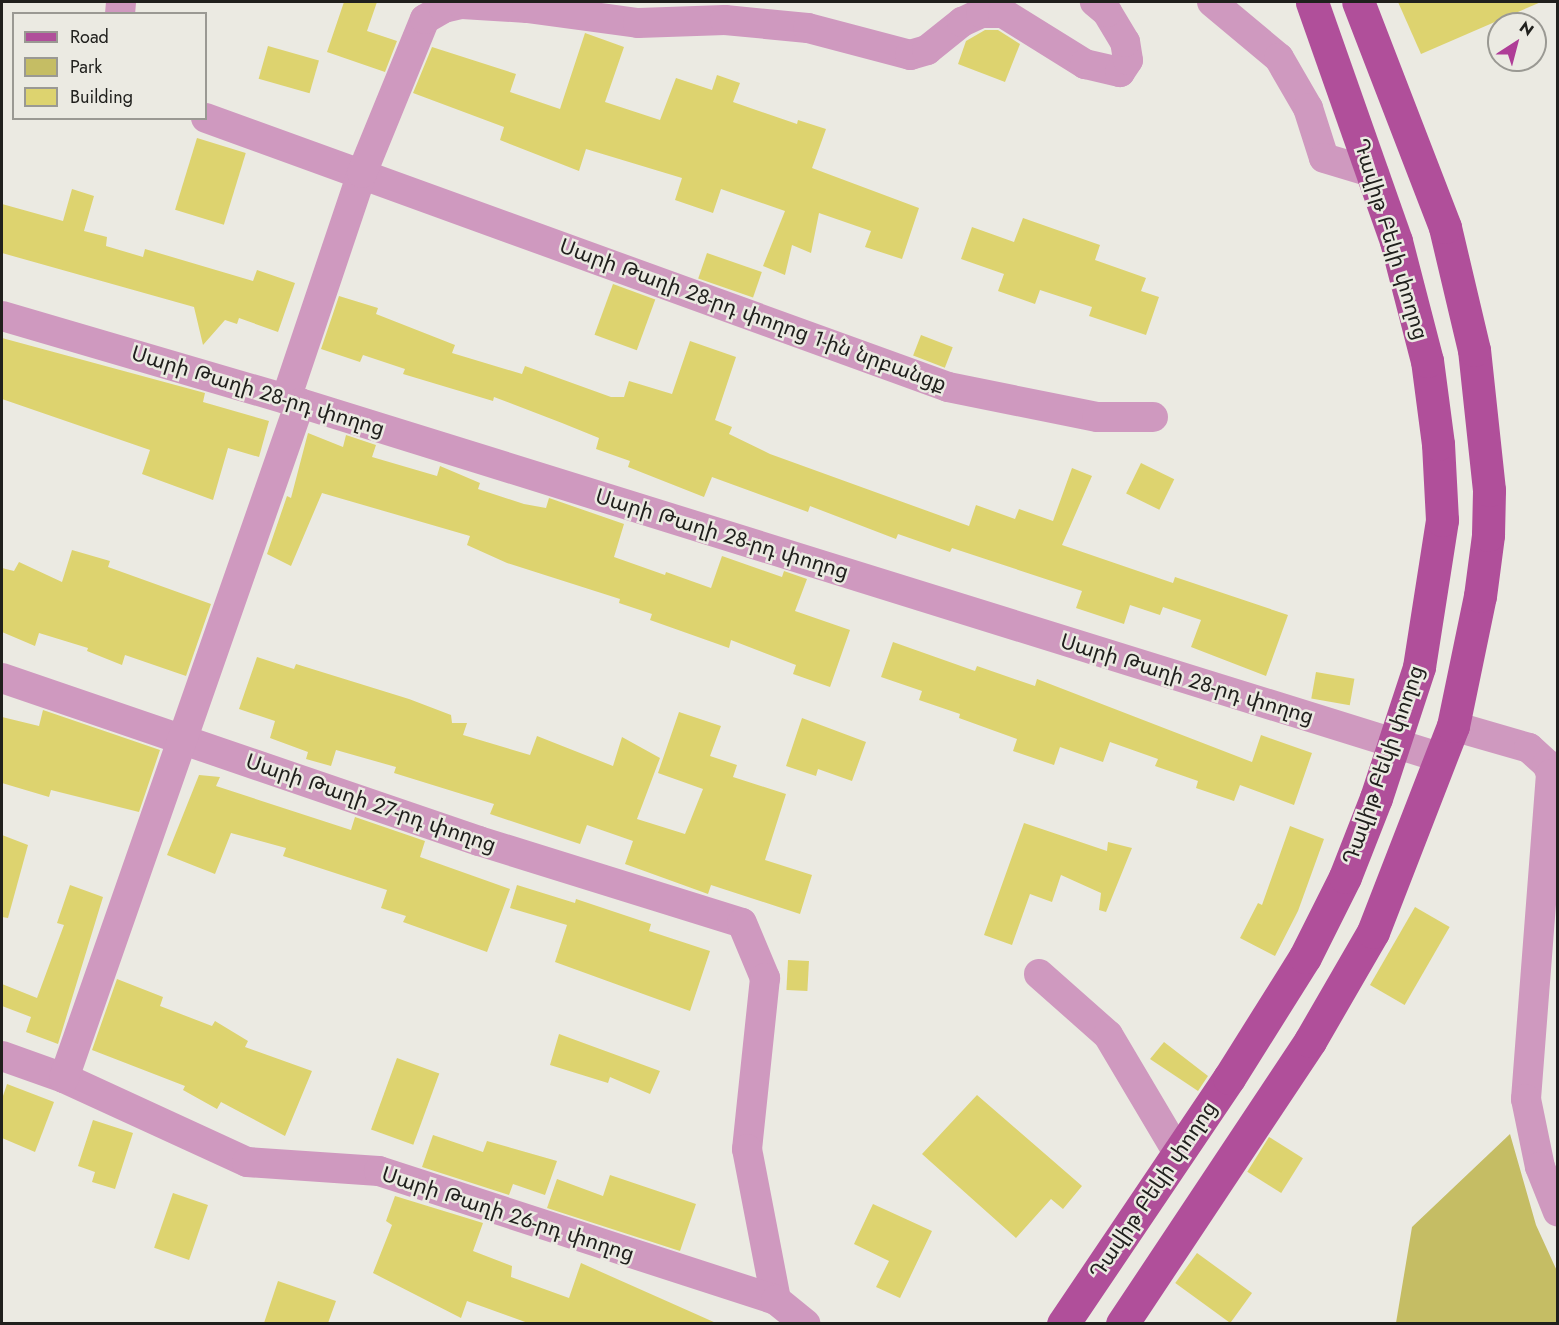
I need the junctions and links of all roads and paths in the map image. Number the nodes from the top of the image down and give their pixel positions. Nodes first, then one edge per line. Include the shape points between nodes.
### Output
1 (1095, 2) edge
2 (1212, 2) edge
3 (1312, 2) edge
4 (1358, 2) edge
5 (207, 118) edge
6 (362, 173) junction
7 (1374, 173) junction
8 (2, 316) edge
9 (293, 401) junction
10 (1153, 417) dead end
11 (2, 678) edge
12 (1453, 726) junction
13 (185, 738) junction
14 (1396, 744) junction
15 (1530, 748) junction
16 (1442, 758) junction
17 (1557, 758) edge
18 (1039, 974) dead end
19 (2, 1056) edge
20 (64, 1078) junction
21 (1178, 1153) junction
22 (1557, 1212) edge
23 (776, 1300) junction
24 (806, 1323) edge
25 (1062, 1323) edge
26 (1122, 1323) edge

1 - 6 street via 1107,12 1125,42 1128,60 1120,72 1085,64 1003,13 981,13 962,22 927,50 910,55 808,28 749,22 638,23 527,8 462,4 444,8 425,19
2 - 7 street via 1279,58 1308,108 1324,158
3 - 7 main road, Դավիթ Բեկի փողոց
4 - 12 main road via 1445,227 1480,385 1487,447 1488,535 1480,597
5 - 6 street, Սարի Թաղի 28-րդ փողոց 1-ին նրբանցք
6 - 9 street
6 - 10 street, Սարի Թաղի 28-րդ փողոց 1-ին նրբանցք via 948,387 1097,417
7 - 14 main road, Դավիթ Բեկի փողոց via 1412,293 1427,361 1438,444 1442,520 1419,667
8 - 9 street, Սարի Թաղի 28-րդ փողոց
9 - 13 street
9 - 14 street, Սարի Թաղի 28-րդ փողոց
11 - 13 street, Սարի Թաղի 27-րդ փողոց
12 - 15 street
12 - 16 main road
13 - 20 street
13 - 23 street, Սարի Թաղի 27-րդ փողոց via 479,841 742,922 765,978 747,1149
14 - 16 street, Սարի Թաղի 28-րդ փողոց
14 - 21 main road, Դավիթ Բեկի փողոց via 1345,877 1305,957
15 - 17 street
15 - 22 street via 1547,764 1554,784 1526,1099 1540,1167
16 - 26 main road via 1401,867 1352,969 1242,1145
18 - 21 street via 1108,1035
19 - 20 street, Սարի Թաղի 26-րդ փողոց
20 - 23 street, Սարի Թաղի 26-րդ փողոց via 247,1162 379,1171
21 - 25 main road, Դավիթ Բեկի փողոց
23 - 24 street, Սարի Թաղի 26-րդ փողոց

